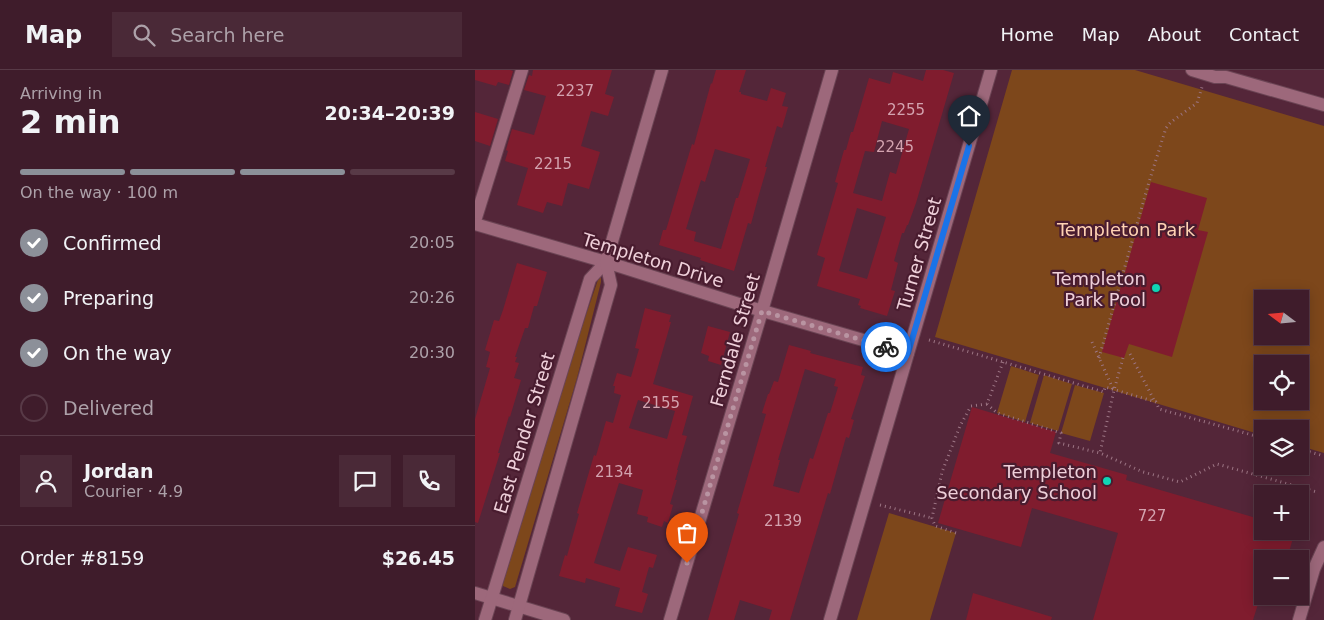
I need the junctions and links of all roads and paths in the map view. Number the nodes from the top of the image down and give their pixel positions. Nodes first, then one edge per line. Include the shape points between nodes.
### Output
1 (522, 70) edge
2 (662, 70) edge
3 (832, 70) edge
4 (991, 70) edge
5 (1192, 70) edge
6 (1227, 73) edge
7 (1204, 80) dead end
8 (1324, 105) edge
9 (475, 222) edge
10 (606, 262) junction
11 (762, 311) junction
12 (929, 340) dead end
13 (1092, 342) dead end
14 (908, 353) junction
15 (1130, 354) dead end
16 (1099, 358) junction
17 (1123, 358) dead end
18 (1003, 362) junction
19 (1114, 390) junction
20 (1156, 402) junction
21 (987, 404) junction
22 (1254, 435) edge
23 (1309, 452) edge
24 (1100, 453) junction
25 (1324, 456) edge
26 (1317, 492) dead end
27 (880, 505) dead end
28 (932, 518) junction
29 (956, 532) dead end
30 (1324, 547) edge
31 (475, 593) edge
32 (491, 598) junction
33 (519, 606) junction
34 (485, 620) edge
35 (515, 620) edge
36 (564, 620) edge
37 (670, 620) edge
38 (830, 620) edge
39 (1299, 620) edge

1 - 9 street
2 - 10 street, East Pender Street
3 - 11 street, Ferndale Street
4 - 14 street, Turner Street
5 - 6 street via 1215,77
6 - 8 street
7 - 16 path via 1197,103 1166,128
9 - 10 street, Templeton Drive
10 - 11 street, Templeton Drive
10 - 32 street, East Pender Street via 590,279
10 - 33 street, East Pender Street via 611,285
11 - 14 street, Templeton Drive
11 - 37 street, Ferndale Street
12 - 18 path
13 - 16 path
14 - 38 street, Turner Street
15 - 20 path
16 - 19 path
17 - 19 path
18 - 19 path via 1104,392 1105,387
18 - 21 path
19 - 20 path
19 - 24 path
20 - 22 path via 1159,409
21 - 24 path via 997,413 1061,433 1059,443
21 - 28 path via 971,406 960,426 942,472
23 - 25 path
24 - 26 path via 1143,472 1179,482 1217,464
27 - 28 path
28 - 29 path via 935,526
30 - 39 street
31 - 32 street
32 - 33 street
32 - 34 street, East Pender Street
33 - 35 street, East Pender Street
33 - 36 street

